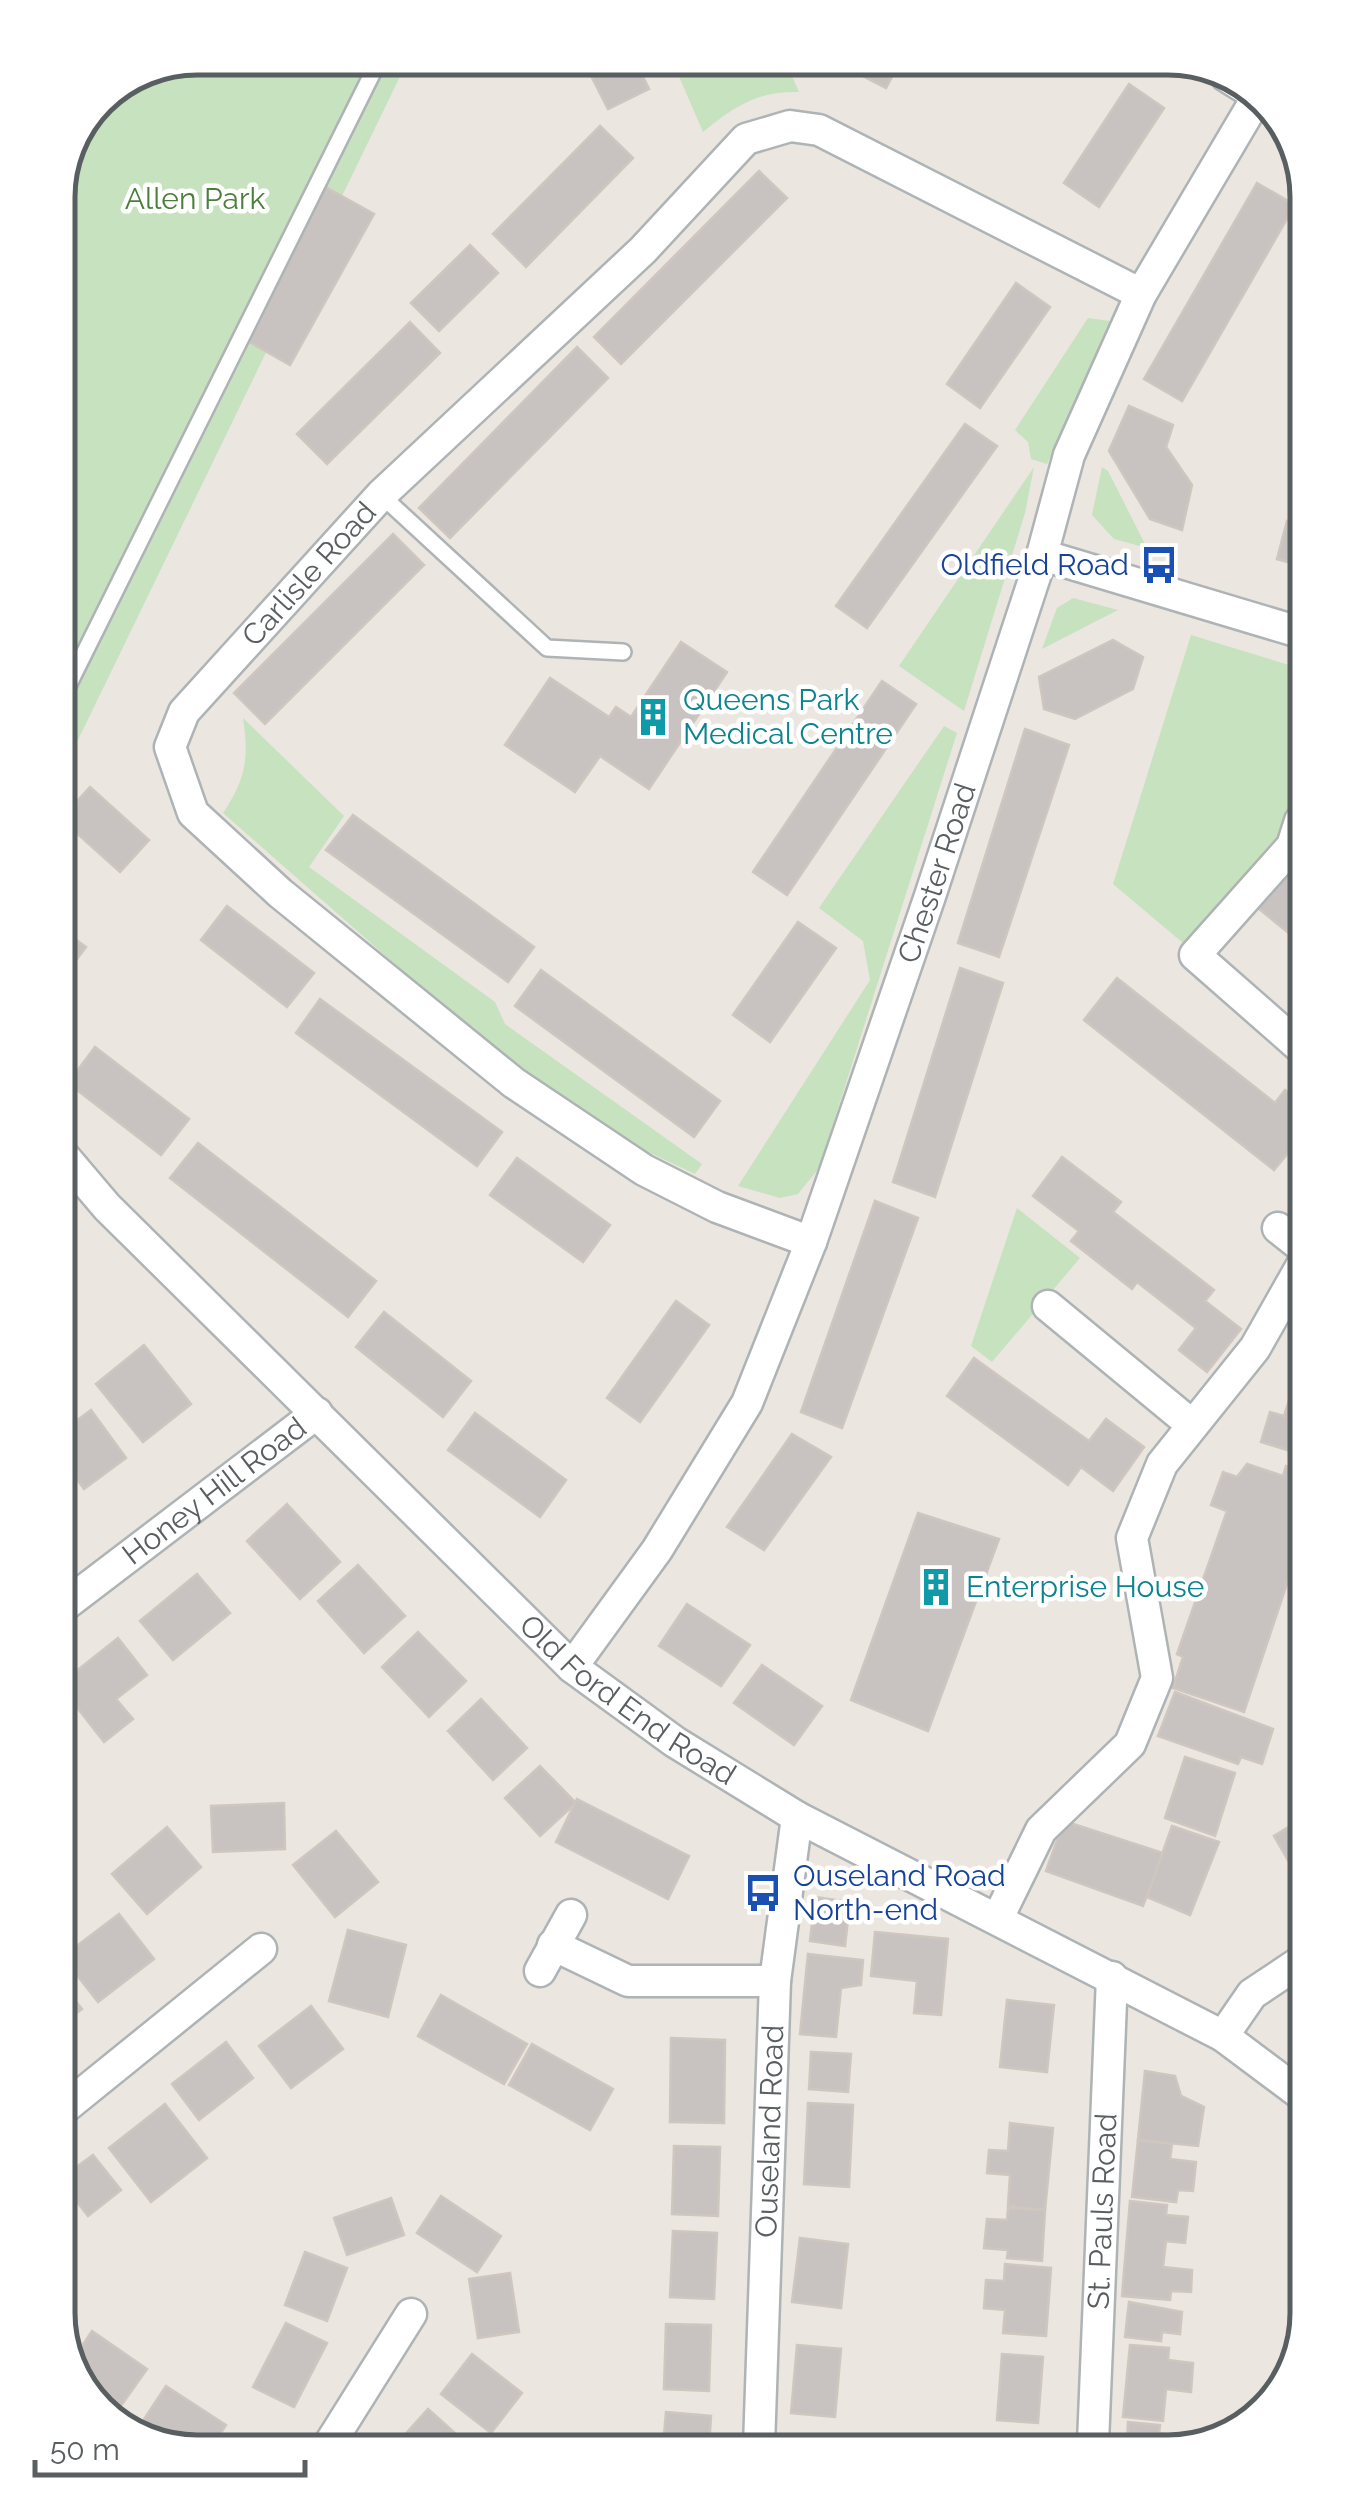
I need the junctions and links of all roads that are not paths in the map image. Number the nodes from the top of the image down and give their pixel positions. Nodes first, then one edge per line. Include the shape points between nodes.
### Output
1 (372, 75) edge
2 (1251, 108) edge
3 (1141, 294) junction
4 (381, 495) junction
5 (1042, 554) junction
6 (1290, 629) edge
7 (623, 652) dead end
8 (75, 672) edge
9 (1290, 848) edge
10 (1290, 1038) edge
11 (75, 1169) edge
12 (1278, 1228) dead end
13 (1290, 1238) edge
14 (812, 1242) junction
15 (1290, 1286) edge
16 (1048, 1306) dead end
17 (316, 1412) junction
18 (1191, 1424) junction
19 (75, 1598) edge
20 (572, 1667) junction
21 (797, 1817) junction
22 (571, 1915) dead end
23 (998, 1918) junction
24 (261, 1949) dead end
25 (1290, 1969) edge
26 (1112, 1977) junction
27 (775, 1981) junction
28 (1223, 2036) junction
29 (1290, 2086) edge
30 (75, 2100) edge
31 (411, 2314) dead end
32 (335, 2435) edge
33 (759, 2435) edge
34 (1093, 2435) edge

1 - 8 lane
2 - 3 street, Chester Road
3 - 4 street, Carlisle Road via 819,130 790,126 746,139 642,250
3 - 5 street, Chester Road via 1069,455
4 - 7 lane via 547,648
4 - 14 street, Carlisle Road via 184,712 170,746 193,813 514,1083 644,1170 717,1207
5 - 6 street
5 - 14 street, Chester Road
9 - 10 street via 1195,955
11 - 17 street, Old Ford End Road
12 - 13 street
14 - 20 street, Chester Road via 747,1403 657,1550
15 - 18 street via 1255,1348
16 - 18 street
17 - 19 street, Honey Hill Road
17 - 20 street, Old Ford End Road
18 - 23 street via 1162,1464 1132,1538 1156,1678 1130,1744 1042,1830
20 - 21 street, Old Ford End Road via 675,1742
21 - 23 street, Old Ford End Road
21 - 27 street, Ouseland Road
22 - 27 street via 547,1958 628,1981
23 - 26 street, Old Ford End Road
24 - 30 street
25 - 28 street via 1252,1994
26 - 28 street, Old Ford End Road
26 - 34 street, St. Pauls Road
27 - 33 street, Ouseland Road
28 - 29 street, Old Ford End Road
31 - 32 street

